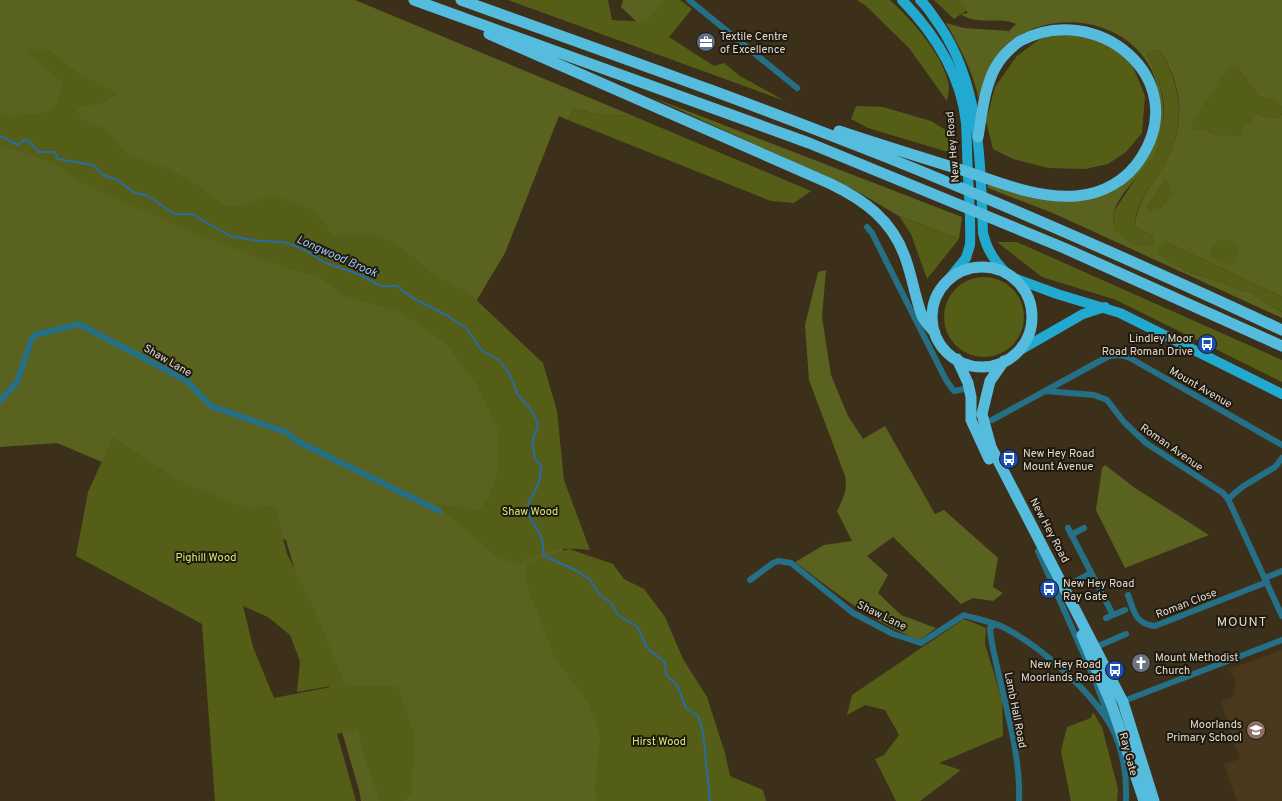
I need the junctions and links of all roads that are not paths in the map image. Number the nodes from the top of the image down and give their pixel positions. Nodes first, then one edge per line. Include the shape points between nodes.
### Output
1 (413, 0) edge
2 (461, 0) edge
3 (689, 0) edge
4 (702, 0) edge
5 (902, 0) edge
6 (920, 0) edge
7 (698, 7) junction
8 (797, 88) dead end
9 (739, 100) junction
10 (978, 137) junction
11 (867, 227) dead end
12 (1010, 276) junction
13 (949, 279) junction
14 (1104, 307) junction
15 (1282, 330) edge
16 (935, 333) junction
17 (1282, 346) edge
18 (1017, 352) junction
19 (957, 360) junction
20 (1004, 361) junction
21 (990, 381) junction
22 (969, 388) junction
23 (1045, 391) junction
24 (1282, 394) edge
25 (0, 401) edge
26 (992, 420) dead end
27 (1282, 445) edge
28 (1282, 458) edge
29 (1228, 499) junction
30 (438, 511) dead end
31 (1068, 528) dead end
32 (1084, 528) dead end
33 (1071, 534) junction
34 (1038, 552) junction
35 (1282, 571) edge
36 (1091, 573) junction
37 (750, 580) dead end
38 (1266, 580) junction
39 (1065, 587) junction
40 (1128, 595) dead end
41 (1125, 610) dead end
42 (1113, 615) junction
43 (1282, 616) edge
44 (1106, 618) dead end
45 (994, 625) junction
46 (1126, 634) dead end
47 (1282, 640) edge
48 (1096, 647) junction
49 (1118, 704) junction
50 (1113, 730) junction
51 (1019, 801) edge
52 (1126, 801) edge
53 (1144, 801) edge
54 (1154, 801) edge

1 - 16 highway via 831,184 864,202 888,225 898,240 923,316
1 - 17 highway via 809,143 1064,248
2 - 9 highway via 645,64
3 - 7 street
4 - 7 street
5 - 13 main road, New Hey Road via 931,33 948,62 958,88 966,122 970,245 966,258
6 - 10 main road via 948,37 959,59 968,85
7 - 8 street
9 - 10 highway via 1024,190 1058,196 1078,196 1111,186 1139,162 1154,127 1156,112 1153,86 1134,52 1110,34 1080,24 1066,23 1041,28 1014,45 996,67 983,102
9 - 15 highway via 1002,205 1140,264
10 - 12 main road via 986,247 994,261
11 - 22 street via 946,380 954,391
12 - 13 highway via 994,268 979,267 966,269
12 - 14 main road via 1057,294
12 - 18 highway via 1024,290 1032,319 1030,331
13 - 16 highway via 934,301 932,314
14 - 18 main road via 1083,314
14 - 24 main road via 1134,319
16 - 19 highway via 947,352
18 - 20 highway
19 - 20 highway via 976,366
19 - 22 highway, New Hey Road
20 - 21 highway, New Hey Road
21 - 22 highway
21 - 39 highway, New Hey Road via 982,414 991,447
22 - 34 highway, New Hey Road via 972,397 971,420
23 - 26 street
23 - 27 street, Mount Avenue via 1109,356 1120,355 1130,358
23 - 29 street, Roman Avenue via 1094,395 1107,400 1140,438 1223,493
25 - 30 street, Shaw Lane via 17,382 35,335 79,324 187,381 210,406 288,433 300,442
28 - 29 street via 1275,468 1242,487
29 - 38 street, Roman Avenue
31 - 33 street
32 - 33 street
33 - 36 street
34 - 49 highway, New Hey Road
34 - 50 street, New Hey Road via 1095,680
35 - 38 street, Roman Close
36 - 39 street
36 - 42 street
37 - 45 street, Shaw Lane via 773,563 791,563 852,613 893,634 922,643 964,615
38 - 40 street, Roman Close via 1155,626 1145,625 1138,619
38 - 43 street, Roman Avenue
39 - 48 highway, New Hey Road
41 - 42 street
42 - 44 street
45 - 50 street, Ray Gate via 1004,628 1042,651 1095,704
45 - 51 street, Lamb Hall Road via 990,628 991,644 1008,716 1020,786
46 - 48 street
47 - 49 street
48 - 49 highway, New Hey Road
49 - 53 highway, New Hey Road
49 - 54 highway, New Hey Road
50 - 52 street, Ray Gate via 1127,781

